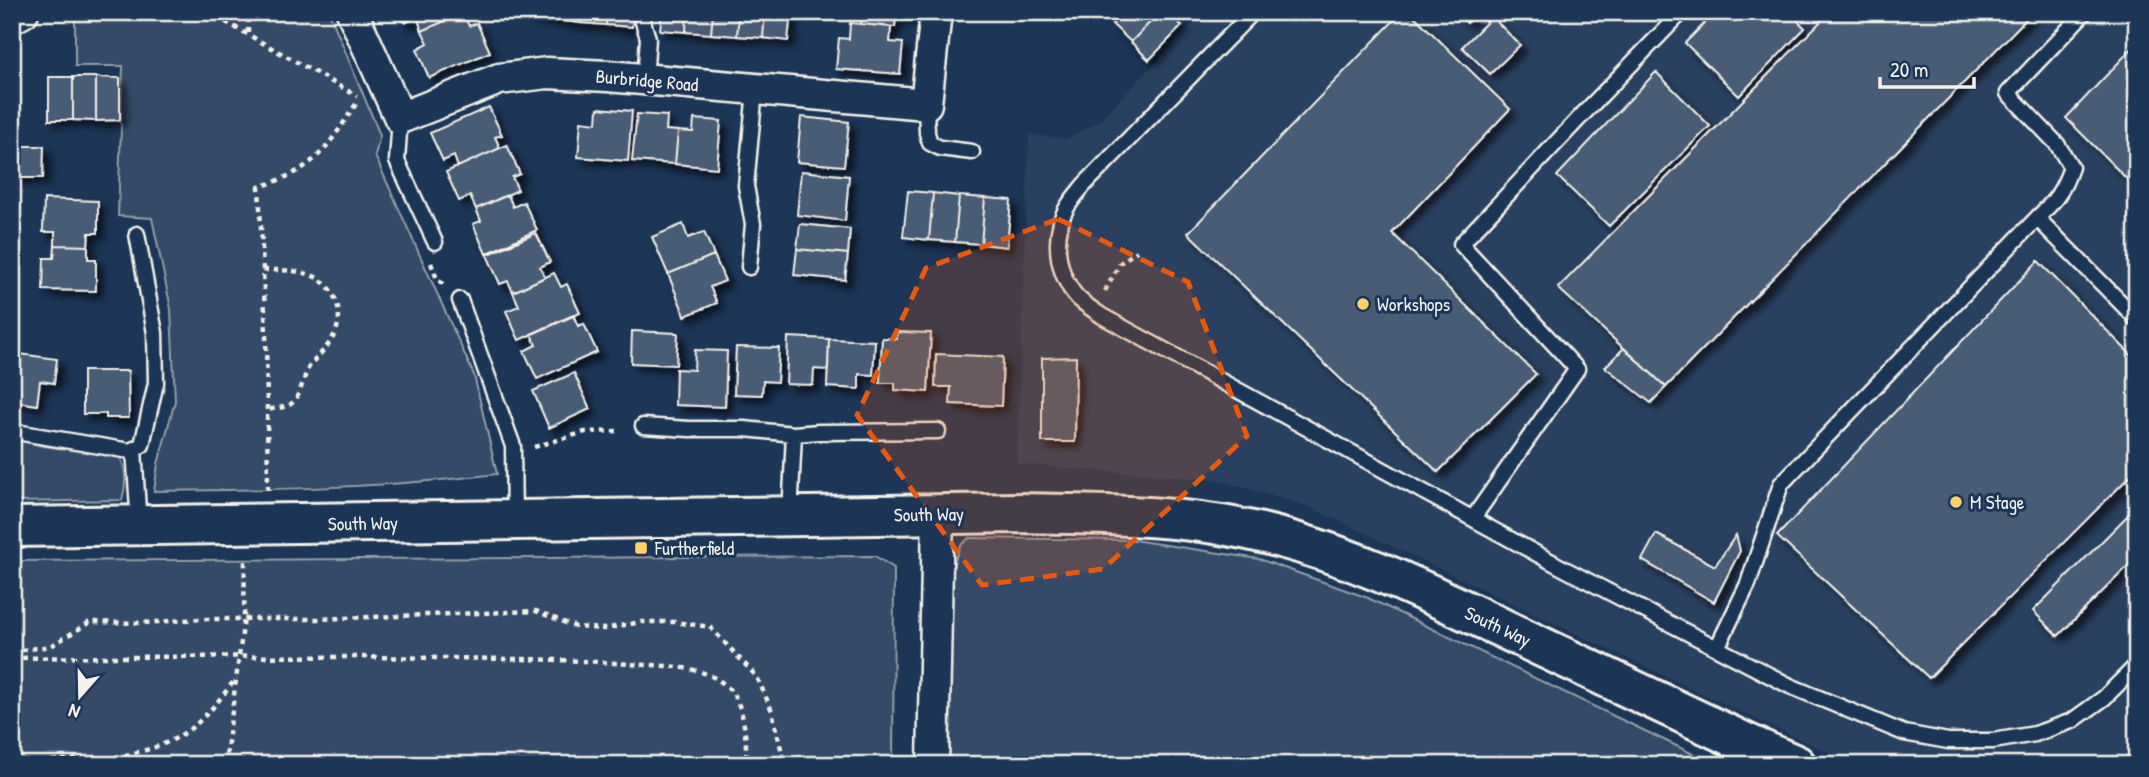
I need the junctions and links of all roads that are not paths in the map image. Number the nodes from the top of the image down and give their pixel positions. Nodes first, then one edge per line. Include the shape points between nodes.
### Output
1 (23, 12) edge
2 (352, 12) edge
3 (644, 12) edge
4 (936, 12) edge
5 (1252, 12) edge
6 (1682, 12) edge
7 (2085, 12) edge
8 (12, 18) edge
9 (645, 80) junction
10 (755, 90) junction
11 (926, 104) junction
12 (400, 118) junction
13 (972, 152) dead end
14 (2036, 218) junction
15 (137, 234) dead end
16 (435, 242) road end
17 (748, 267) dead end
18 (460, 300) road end
19 (2137, 318) edge
20 (643, 426) road end
21 (938, 432) dead end
22 (22, 433) dead end
23 (794, 434) junction
24 (134, 449) junction
25 (938, 514) junction
26 (790, 517) junction
27 (1473, 518) junction
28 (514, 521) junction
29 (139, 526) junction
30 (12, 527) edge
31 (1717, 648) junction
32 (2137, 665) edge
33 (933, 765) edge
34 (1796, 765) edge

1 - 8 street
2 - 12 street via 374,95
3 - 9 lane via 648,38
4 - 11 street
5 - 27 lane via 1071,201 1061,221 1061,271 1076,296 1102,316
6 - 27 lane via 1461,244 1577,369
7 - 14 lane via 2008,93 2057,145 2071,167 2056,201
9 - 10 street, Burbridge Road
9 - 12 street, Burbridge Road via 547,73 499,79
10 - 11 street, Burbridge Road
10 - 17 lane via 746,186 753,224
11 - 13 lane via 930,144
12 - 16 lane via 397,160
14 - 19 lane
14 - 31 lane via 1781,484 1748,584
15 - 24 lane via 155,333 156,383 142,445
18 - 28 lane via 513,452
20 - 23 lane
21 - 23 lane
22 - 24 lane
23 - 26 lane
24 - 29 lane
25 - 26 street, South Way
25 - 33 street
25 - 34 street, South Way via 1139,516 1247,529 1288,540 1390,575
26 - 28 street, South Way
27 - 31 lane
28 - 29 street, South Way via 257,535
29 - 30 street, South Way
31 - 32 lane via 1854,714 1904,733 1948,741 1993,741 2035,734 2072,721

